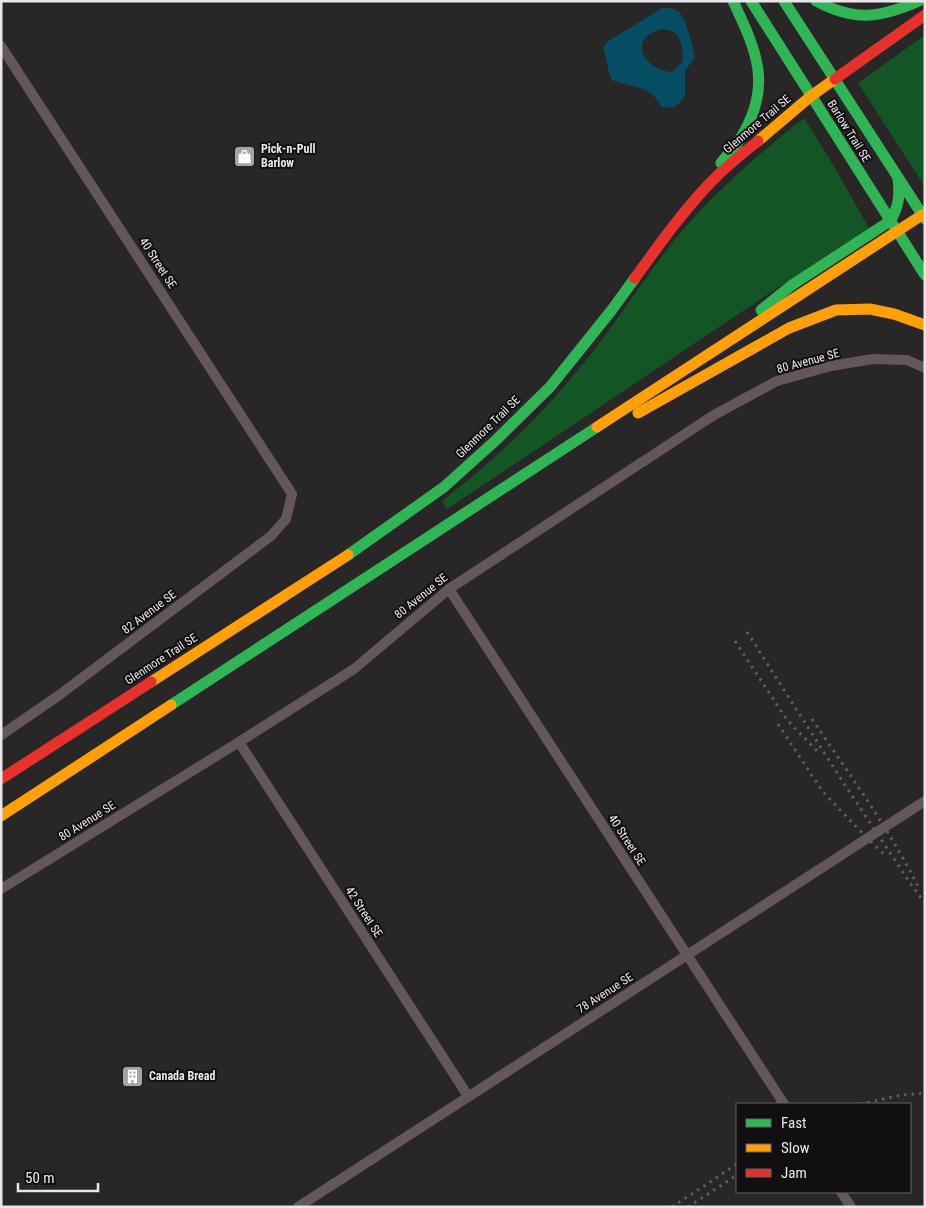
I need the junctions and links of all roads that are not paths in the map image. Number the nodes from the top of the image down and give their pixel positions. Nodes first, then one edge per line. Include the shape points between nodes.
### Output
1 (733, 1) edge
2 (750, 1) edge
3 (784, 1) edge
4 (816, 1) edge
5 (920, 1) edge
6 (925, 15) edge
7 (1, 46) edge
8 (835, 79) junction
9 (811, 96) junction
10 (898, 179) junction
11 (688, 208) junction
12 (924, 216) edge
13 (890, 221) junction
14 (897, 232) junction
15 (925, 275) edge
16 (925, 325) edge
17 (691, 366) junction
18 (925, 368) edge
19 (575, 442) junction
20 (292, 494) joint
21 (449, 589) junction
22 (1, 735) edge
23 (239, 742) junction
24 (1, 779) edge
25 (925, 801) edge
26 (1, 816) edge
27 (1, 889) edge
28 (687, 956) junction
29 (468, 1096) junction
30 (783, 1103) edge
31 (842, 1193) edge
32 (298, 1207) edge
33 (851, 1207) edge

1 - 11 main road via 759,64 757,103 739,140
2 - 9 main road, Barlow Trail SE
3 - 8 main road, Barlow Trail SE
4 - 5 main road via 825,7 863,17 882,15
6 - 8 main road, Glenmore Trail SE
7 - 20 street, 40 Street SE
8 - 9 main road, Glenmore Trail SE
8 - 10 main road, Barlow Trail SE
9 - 11 main road, Glenmore Trail SE via 720,173
9 - 13 main road, Barlow Trail SE
10 - 12 main road, Barlow Trail SE
10 - 13 main road via 898,208
11 - 24 main road, Glenmore Trail SE via 550,387 444,487 371,540
12 - 14 main road
13 - 14 main road, Barlow Trail SE
13 - 17 main road via 792,285
14 - 15 main road, Barlow Trail SE
14 - 17 main road
16 - 19 main road via 870,309 836,310 789,328 621,422
17 - 19 main road
18 - 21 street, 80 Avenue SE via 907,360 873,359 831,366 777,381 714,415
19 - 26 main road
20 - 22 street, 82 Avenue SE via 286,519 271,536
21 - 23 street, 80 Avenue SE via 354,669
21 - 28 street, 40 Street SE
23 - 27 street, 80 Avenue SE
23 - 29 street, 42 Street SE
25 - 28 street, 78 Avenue SE
28 - 29 street, 78 Avenue SE
28 - 30 street, 40 Street SE
29 - 32 street, 78 Avenue SE
31 - 33 street

